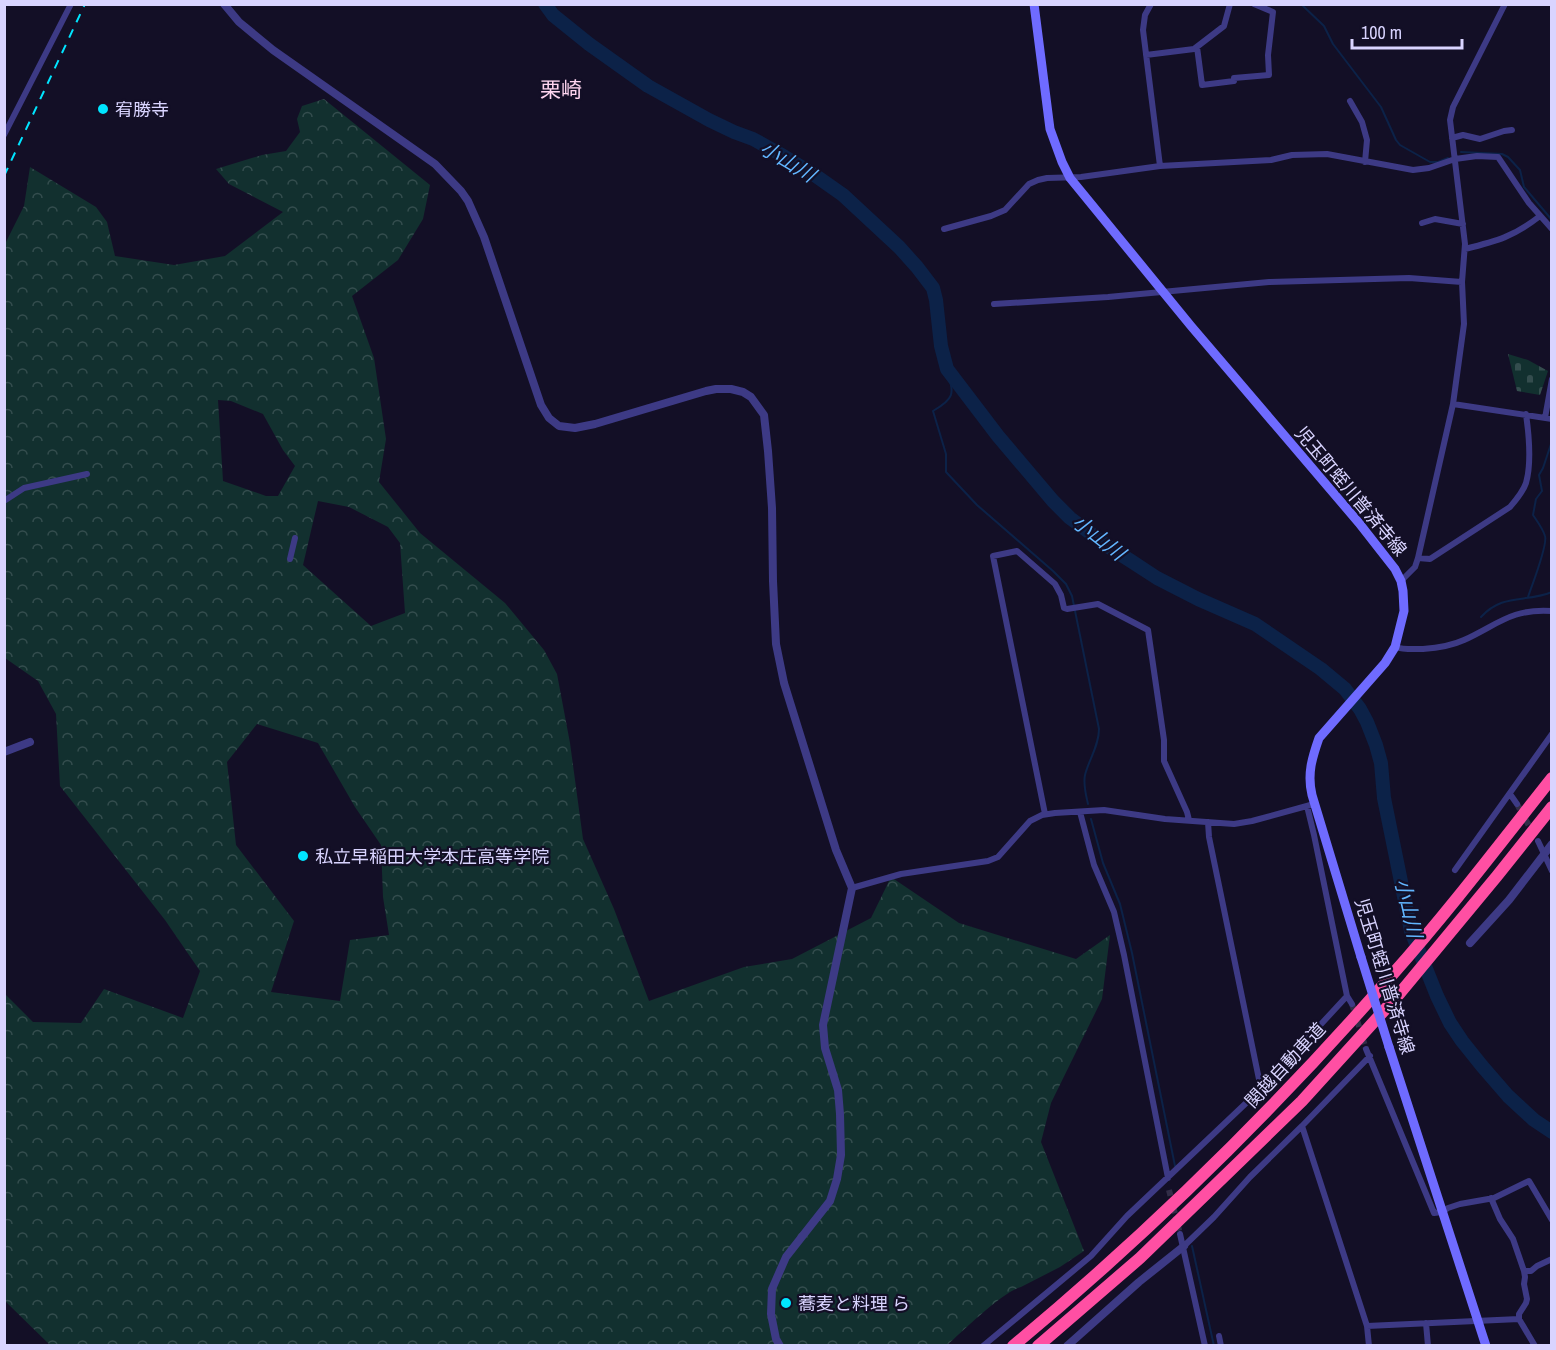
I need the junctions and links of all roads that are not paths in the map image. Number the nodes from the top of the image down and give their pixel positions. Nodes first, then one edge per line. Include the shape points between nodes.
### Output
1 (71, 4) edge
2 (224, 4) edge
3 (1034, 4) edge
4 (1151, 4) edge
5 (1230, 4) edge
6 (1254, 4) edge
7 (1505, 4) edge
8 (1197, 47) junction
9 (1146, 55) junction
10 (1350, 101) dead end
11 (1512, 130) dead end
12 (4, 135) edge
13 (1452, 138) junction
14 (1455, 159) junction
15 (1365, 162) junction
16 (1160, 166) junction
17 (1070, 178) junction
18 (1540, 216) junction
19 (1422, 223) dead end
20 (1463, 224) junction
21 (944, 229) dead end
22 (1551, 229) edge
23 (1465, 249) junction
24 (1462, 282) junction
25 (1163, 291) junction
26 (994, 304) dead end
27 (1551, 379) edge
28 (1453, 404) junction
29 (1526, 414) junction
30 (1548, 418) edge
31 (87, 474) dead end
32 (4, 501) edge
33 (295, 538) dead end
34 (1418, 558) junction
35 (290, 560) dead end
36 (1401, 581) junction
37 (1551, 611) edge
38 (1395, 647) junction
39 (1551, 734) edge
40 (30, 742) dead end
41 (4, 752) edge
42 (1551, 778) edge
43 (1510, 794) junction
44 (1517, 804) tunnel mouth
45 (1310, 805) junction
46 (1551, 807) edge
47 (1080, 812) junction
48 (1046, 814) junction
49 (1189, 820) junction
50 (1208, 822) junction
51 (1538, 841) tunnel mouth
52 (1551, 844) edge
53 (1544, 854) junction
54 (1455, 870) dead end
55 (1551, 872) edge
56 (852, 888) junction
57 (1470, 943) dead end
58 (1347, 996) junction
59 (1352, 1004) tunnel mouth
60 (1366, 1049) tunnel mouth
61 (1370, 1056) junction
62 (1261, 1089) junction
63 (1302, 1126) junction
64 (1165, 1181) junction
65 (1169, 1190) tunnel mouth
66 (1491, 1198) junction
67 (1442, 1212) junction
68 (1551, 1220) edge
69 (1180, 1234) tunnel mouth
70 (1184, 1246) junction
71 (1551, 1258) edge
72 (1524, 1271) junction
73 (1519, 1319) junction
74 (1478, 1321) junction
75 (1426, 1323) junction
76 (1367, 1326) junction
77 (1219, 1336) dead end
78 (780, 1346) edge
79 (983, 1346) edge
80 (1013, 1346) edge
81 (1038, 1346) edge
82 (1067, 1346) edge
83 (1205, 1346) edge
84 (1221, 1346) edge
85 (1369, 1346) edge
86 (1428, 1346) edge
87 (1486, 1346) edge
88 (1534, 1346) edge

1 - 12 street
2 - 56 street via 238,22 273,50 432,162 461,191 484,237 541,405 559,426 595,424 723,388 743,392 762,411 772,508 776,644 784,683 830,831
3 - 17 main road, 児玉町蛭川普済寺線 via 1050,129
4 - 9 street via 1143,25
5 - 8 street via 1224,26
6 - 8 street via 1273,12 1269,75 1202,85
7 - 13 street via 1453,107
8 - 9 street
9 - 16 street
10 - 15 street via 1367,140
11 - 13 street via 1480,139 1463,135
13 - 14 street
14 - 15 street via 1413,170
14 - 18 street via 1498,157
14 - 20 street
15 - 16 street via 1327,154
16 - 17 street
17 - 21 street via 1038,180 1029,184 1005,210
17 - 25 main road, 児玉町蛭川普済寺線
18 - 22 street
18 - 23 street via 1504,238
19 - 20 street via 1435,219
20 - 23 street
23 - 24 street
24 - 25 street via 1409,278 1269,282
24 - 28 street via 1464,324
25 - 26 street
25 - 36 main road, 児玉町蛭川普済寺線 via 1359,523
27 - 30 street
28 - 29 street
28 - 34 street
29 - 30 street
29 - 34 street via 1530,441 1526,483 1519,496 1509,507 1430,559
31 - 32 street via 24,488
33 - 35 street
34 - 36 street
36 - 38 main road, 児玉町蛭川普済寺線 via 1404,611
37 - 38 street via 1514,615 1446,646
38 - 45 main road, 児玉町蛭川普済寺線 via 1319,738 1310,767
39 - 43 street
40 - 41 street
42 - 80 highway, 関越自動車道 via 1392,976 1290,1087 1103,1268
43 - 44 street
43 - 54 street
45 - 50 street via 1234,824
45 - 58 street
45 - 67 main road, 児玉町蛭川普済寺線, bridge
46 - 81 highway, 関越自動車道 via 1400,993 1302,1101 1140,1258
47 - 48 street
47 - 49 street via 1104,810
47 - 64 street via 1094,865 1114,912
48 - 49 street via 993,556 1017,551 1055,584 1064,608 1098,604 1148,630 1164,761
48 - 56 street via 1030,821 998,857 988,861 901,874
49 - 50 street
50 - 62 street
51 - 53 street
52 - 53 street
53 - 55 street
53 - 57 street
56 - 78 street via 823,1025 825,1048 838,1090 841,1155 830,1201 786,1257 772,1289 771,1314
58 - 59 street
58 - 62 street
60 - 61 street
61 - 63 street
61 - 67 street via 1434,1213
62 - 64 street
63 - 70 street
63 - 76 street
64 - 65 street
64 - 79 street via 1091,1256
66 - 67 street
66 - 68 street via 1529,1181
66 - 72 street via 1513,1239
67 - 74 main road, 児玉町蛭川普済寺線
69 - 70 street
70 - 82 street
70 - 83 street
71 - 72 street via 1531,1271
72 - 73 street via 1527,1299
73 - 74 street
73 - 88 street
74 - 75 street
74 - 87 main road, 児玉町蛭川普済寺線
75 - 76 street
75 - 86 street
76 - 85 street
77 - 84 street

